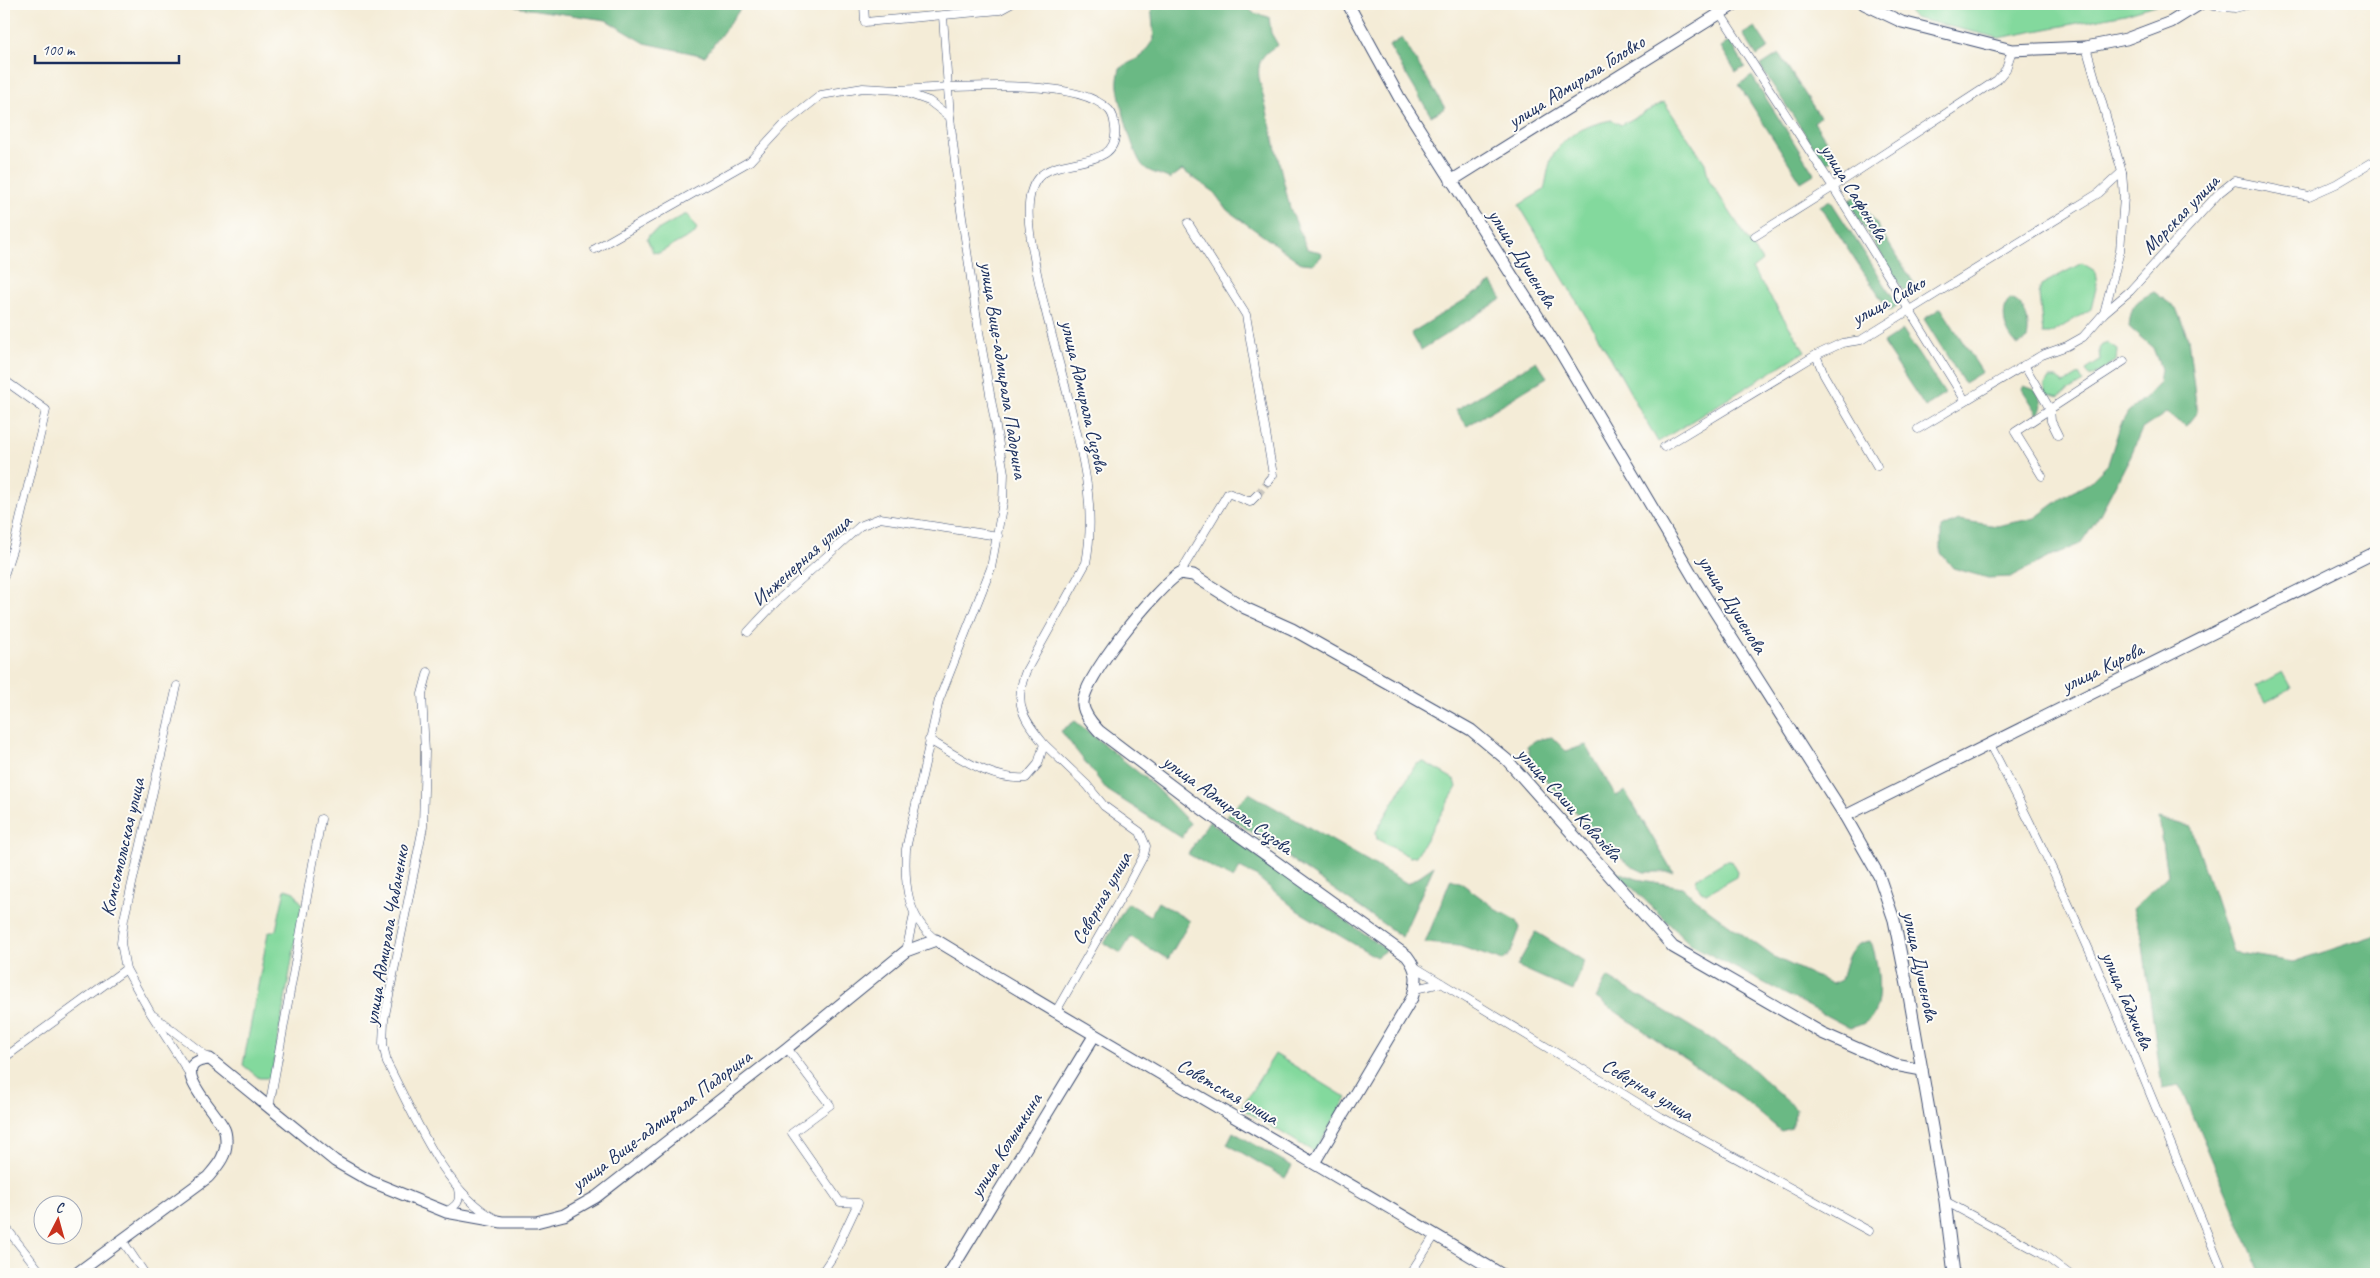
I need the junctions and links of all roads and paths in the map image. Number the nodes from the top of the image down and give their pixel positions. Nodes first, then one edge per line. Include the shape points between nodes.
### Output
1 (864, 4) edge
2 (1011, 4) edge
3 (1348, 4) edge
4 (1735, 4) edge
5 (1864, 4) edge
6 (2200, 4) edge
7 (2210, 4) edge
8 (2251, 4) edge
9 (1717, 8) edge
10 (943, 16) junction
11 (2086, 48) junction
12 (2012, 50) junction
13 (948, 88) junction
14 (898, 90) junction
15 (950, 117) junction
16 (2376, 160) edge
17 (2122, 172) junction
18 (1451, 181) junction
19 (1833, 187) junction
20 (1188, 223) dead end
21 (1755, 236) dead end
22 (595, 249) dead end
23 (1909, 310) junction
24 (2104, 313) junction
25 (1816, 355) junction
26 (2124, 361) dead end
27 (2024, 365) junction
28 (4, 380) edge
29 (1965, 400) junction
30 (2050, 409) junction
31 (1918, 429) dead end
32 (2058, 435) dead end
33 (1664, 447) dead end
34 (1877, 466) dead end
35 (2042, 476) dead end
36 (1268, 480) tunnel mouth
37 (1257, 495) dead end
38 (998, 536) junction
39 (2376, 552) edge
40 (1180, 572) junction
41 (4, 575) edge
42 (748, 632) dead end
43 (428, 672) dead end
44 (177, 686) dead end
45 (929, 740) junction
46 (1990, 743) junction
47 (1044, 744) junction
48 (1845, 816) junction
49 (321, 819) dead end
50 (914, 915) junction
51 (936, 940) junction
52 (906, 952) junction
53 (1415, 967) junction
54 (126, 970) junction
55 (1441, 982) junction
56 (1415, 989) junction
57 (150, 1012) junction
58 (1054, 1013) junction
59 (1094, 1036) junction
60 (787, 1048) junction
61 (4, 1058) edge
62 (210, 1060) junction
63 (1922, 1070) junction
64 (191, 1076) junction
65 (269, 1108) junction
66 (1314, 1163) junction
67 (457, 1187) junction
68 (1945, 1201) junction
69 (446, 1212) junction
70 (502, 1222) junction
71 (4, 1225) edge
72 (1869, 1231) dead end
73 (1434, 1235) junction
74 (122, 1240) junction
75 (42, 1274) edge
76 (76, 1274) edge
77 (145, 1274) edge
78 (821, 1274) edge
79 (949, 1274) edge
80 (1410, 1274) edge
81 (1501, 1274) edge
82 (1954, 1274) edge
83 (2069, 1274) edge
84 (2224, 1274) edge

1 - 10 street via 865,22
2 - 10 street via 1000,10
3 - 18 street, улица Душенова via 1399,97
4 - 9 street
5 - 12 street via 1902,22
6 - 11 street via 2171,22
7 - 8 street via 2235,8
9 - 18 street, улица Адмирала Головко
9 - 19 street, улица Сафонова
10 - 13 street, улица Вице-адмирала Падорина
11 - 12 street
11 - 17 street
12 - 19 street via 2006,69 1997,80
13 - 14 street
13 - 15 street, улица Вице-адмирала Падорина
13 - 47 street, улица Адмирала Сизова via 1051,88 1070,91 1109,109 1114,117 1116,136 1110,150 1098,158 1055,166 1038,178 1029,208 1030,232 1044,306 1084,461 1090,509 1090,544 1086,563 1021,684 1019,699 1022,713
14 - 15 street via 929,100
14 - 22 street via 864,88 821,94 784,124 750,161
15 - 38 street, улица Вице-адмирала Падорина via 978,326 1004,473
16 - 24 street, Морская улица via 2309,196 2234,181 2219,193 2130,291
17 - 23 street, улица Сивко via 2099,193
17 - 24 street via 2124,197 2120,251
18 - 48 street, улица Душенова via 1604,423 1698,585
19 - 21 street
19 - 23 street, улица Сафонова
20 - 36 street via 1246,316 1272,475
23 - 25 street, улица Сивко via 1862,340 1842,342
23 - 29 street, улица Сафонова
24 - 27 street via 2083,337
25 - 33 street, улица Сивко
25 - 34 street via 1824,375
26 - 30 street
27 - 29 street
27 - 30 street
28 - 41 street via 46,410
29 - 31 street
30 - 32 street via 2051,421
30 - 35 street via 2015,432
37 - 40 street, улица Адмирала Сизова via 1250,502 1228,493
38 - 42 street, Инженерная улица via 880,518 860,526 776,602
38 - 45 street, улица Вице-адмирала Падорина via 988,575 939,700
39 - 46 street, улица Кирова
40 - 53 street, улица Адмирала Сизова via 1163,586 1098,668 1086,688 1083,705 1087,716 1099,731 1407,956
40 - 63 street, улица Саши Ковалёва via 1193,575 1245,608 1292,629 1471,730 1506,760 1673,947 1822,1033 1895,1065
43 - 67 street, улица Адмирала Чабаненко via 422,694 425,752 423,827 384,1020 383,1044 387,1063 434,1153
44 - 54 street, Комсомольская улица via 124,919 120,942
45 - 47 street via 981,768 1018,779 1026,778 1038,764
45 - 50 street, улица Вице-адмирала Падорина via 906,849 908,892
46 - 48 street, улица Кирова
46 - 84 street, улица Гаджиева via 2031,823 2100,974
47 - 58 street, Северная улица via 1104,806 1140,832 1146,846 1126,890
48 - 63 street, улица Душенова via 1879,876 1894,920
49 - 65 street
50 - 51 street, улица Вице-адмирала Падорина via 922,929
50 - 52 street, улица Вице-адмирала Падорина
51 - 52 street, улица Вице-адмирала Падорина
51 - 58 street, Советская улица
52 - 60 street, улица Вице-адмирала Падорина
53 - 55 street, Северная улица
53 - 56 street
54 - 57 street, Комсомольская улица
54 - 61 street
55 - 56 street
55 - 72 street, Северная улица via 1661,1117
56 - 66 street
57 - 62 street, Комсомольская улица
57 - 64 street, Комсомольская улица
58 - 59 street, Советская улица
59 - 66 street, Советская улица
59 - 79 street, улица Колышкина
60 - 70 street, улица Вице-адмирала Падорина via 596,1197 564,1215 536,1222
60 - 78 street via 830,1105 792,1133 840,1202 858,1203
62 - 64 street via 197,1060
62 - 65 street, улица Вице-адмирала Падорина
63 - 68 street, улица Душенова
64 - 74 street, Комсомольская улица via 201,1097 224,1129 226,1141 220,1163 208,1177
65 - 69 street, улица Вице-адмирала Падорина via 342,1166 370,1182
66 - 73 street, Советская улица
67 - 69 street via 460,1198 457,1205
67 - 70 street, улица Адмирала Чабаненко via 474,1204
68 - 82 street, улица Душенова
68 - 83 street via 2041,1253
69 - 70 street, улица Вице-адмирала Падорина
71 - 75 street
73 - 80 street
73 - 81 street, Советская улица
74 - 76 street, Комсомольская улица
74 - 77 street

